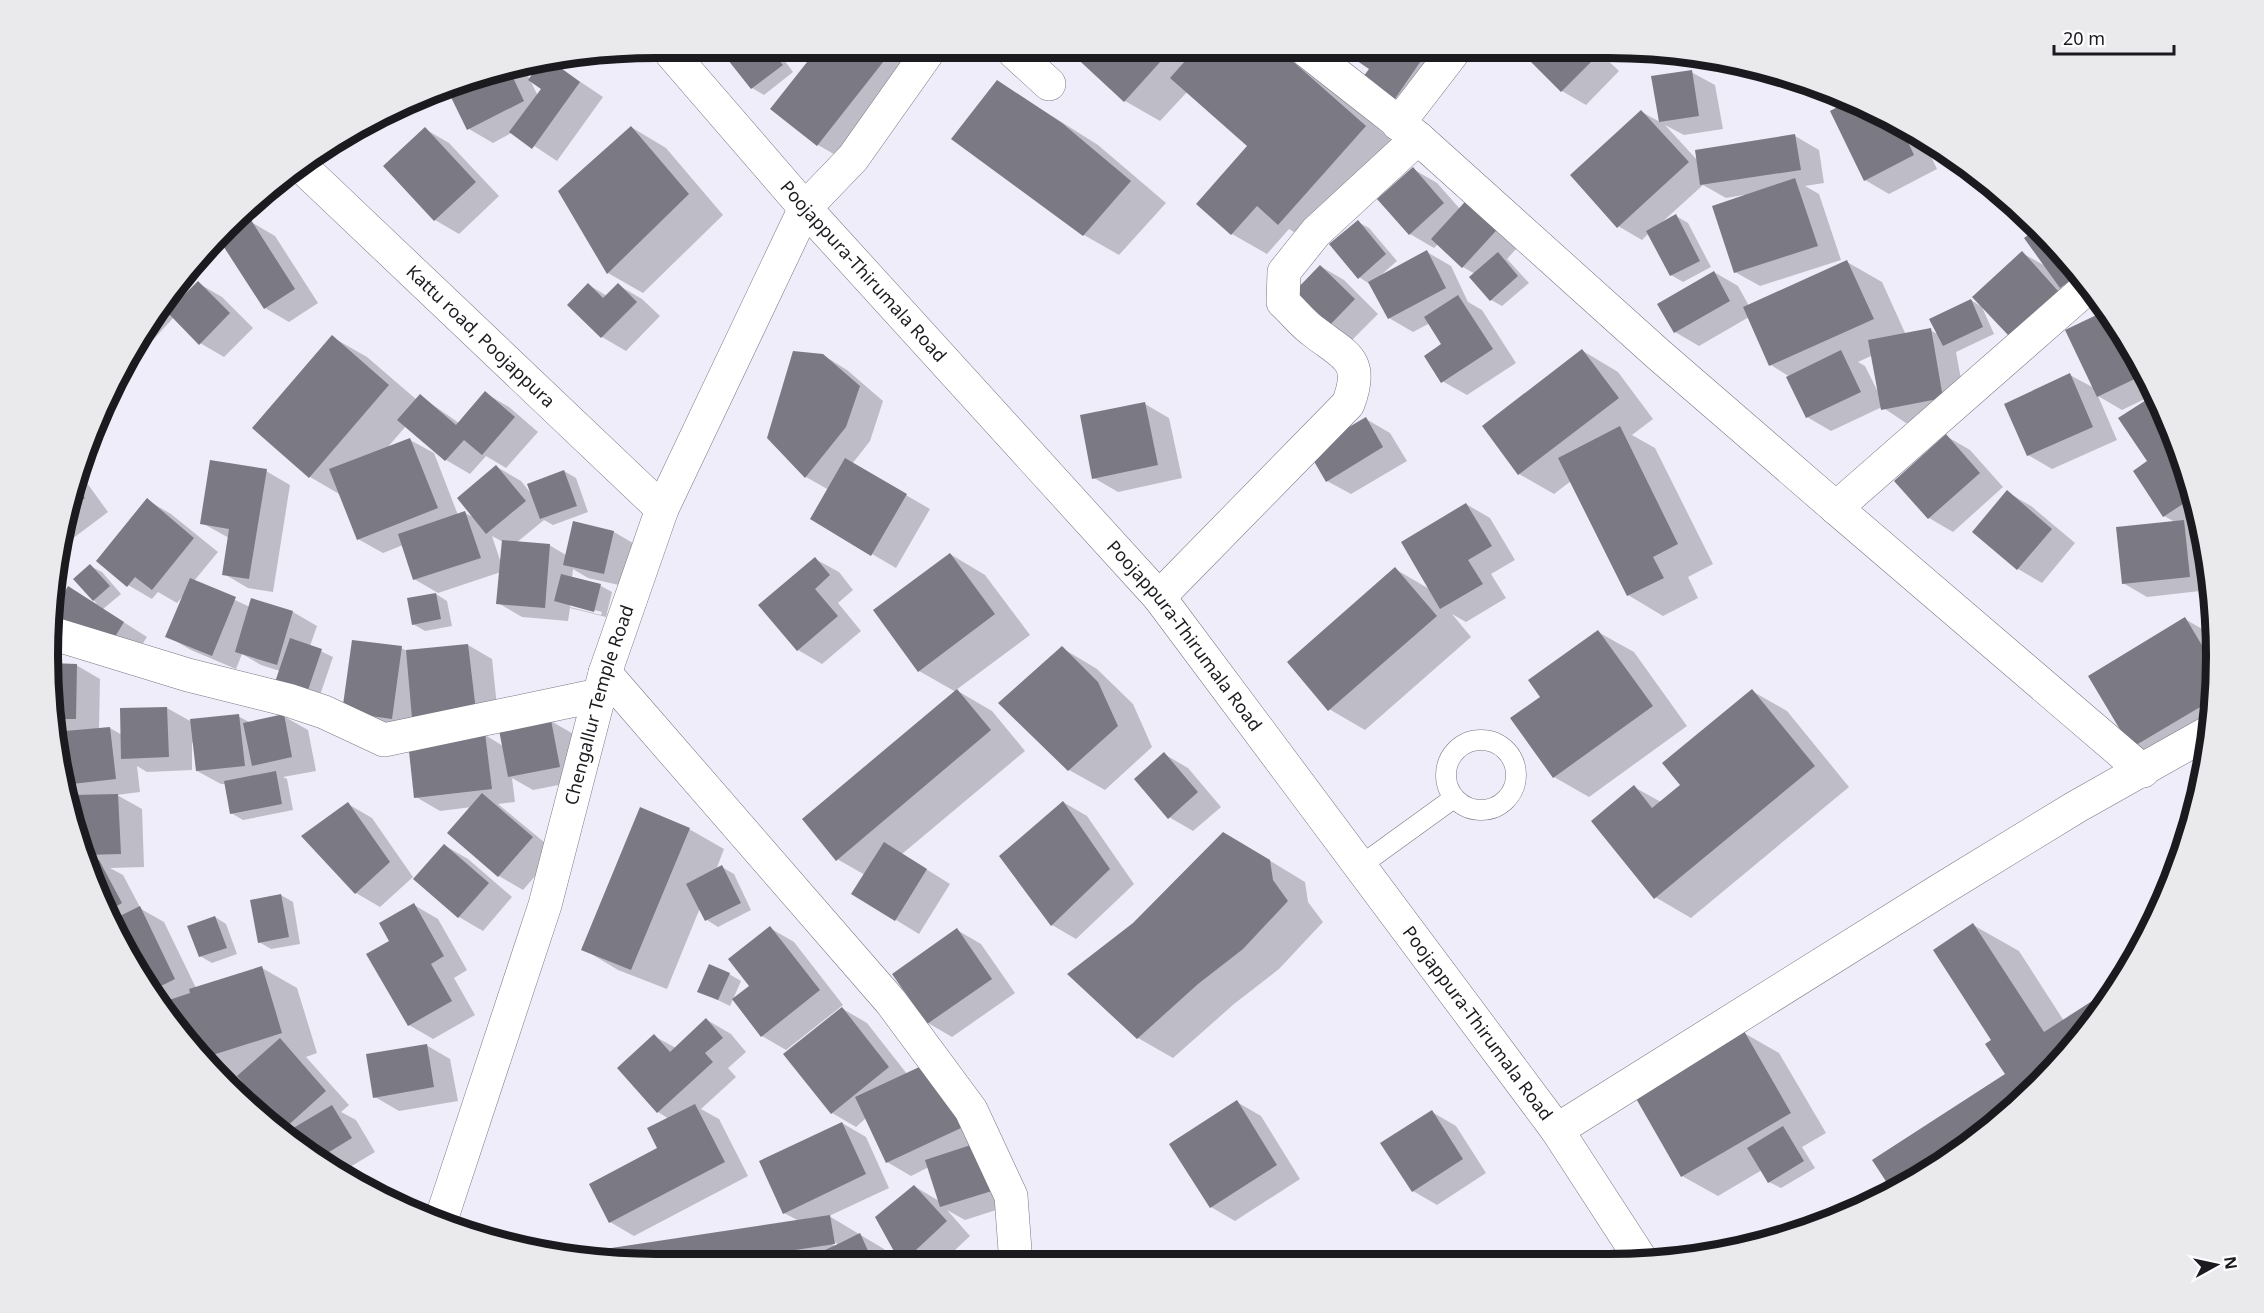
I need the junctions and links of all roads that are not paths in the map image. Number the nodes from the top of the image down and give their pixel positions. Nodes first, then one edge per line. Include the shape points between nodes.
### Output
1 (675, 58) edge
2 (924, 58) edge
3 (1021, 58) edge
4 (1316, 58) edge
5 (1450, 58) edge
6 (1049, 84) dead end
7 (1408, 131) junction
8 (307, 171) edge
9 (805, 208) junction
10 (2082, 292) edge
11 (1836, 508) junction
12 (662, 509) junction
13 (1159, 597) junction
14 (59, 635) edge
15 (602, 684) junction
16 (2200, 738) edge
17 (2143, 771) junction
18 (1454, 798) dead end
19 (1360, 866) junction
20 (1557, 1130) junction
21 (443, 1215) edge
22 (1637, 1253) edge
23 (1015, 1254) edge

1 - 9 street, Poojappura-Thirumala Road
2 - 9 street, Chengallur Temple Road via 853,158
3 - 6 street
4 - 7 street
5 - 7 street
7 - 11 street
7 - 13 street via 1284,272 1283,302 1313,331 1345,353 1354,369 1355,386 1348,404
8 - 12 street, Kattu road, Poojappura
9 - 12 street, Chengallur Temple Road
9 - 13 street, Poojappura-Thirumala Road
10 - 11 street
11 - 17 street
12 - 15 street, Chengallur Temple Road
13 - 19 street, Poojappura-Thirumala Road
14 - 15 street via 188,675 288,700 384,740
15 - 21 street, Chengallur Temple Road via 545,905
15 - 23 street via 891,1002 971,1110 1011,1196
16 - 17 street
17 - 20 street via 1937,892
18 - 19 lane
19 - 20 street, Poojappura-Thirumala Road
20 - 22 street, Poojappura-Thirumala Road

